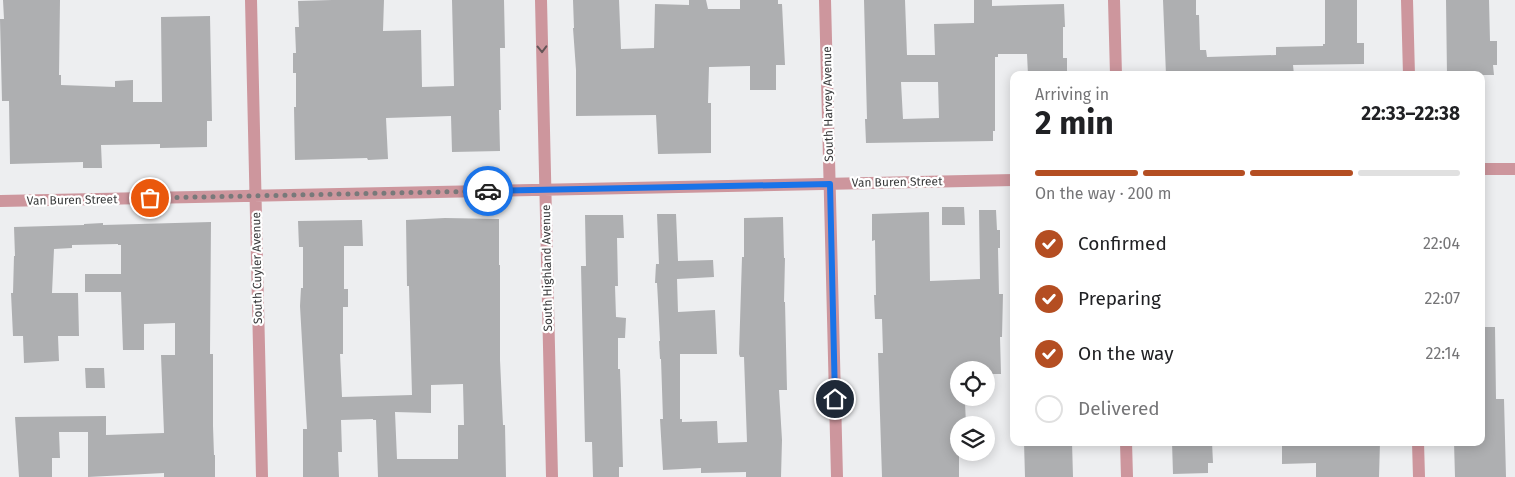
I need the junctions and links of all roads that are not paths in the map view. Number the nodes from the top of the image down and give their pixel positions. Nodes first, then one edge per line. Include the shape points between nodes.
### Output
1 (251, 0) edge
2 (541, 0) edge
3 (825, 0) edge
4 (1114, 0) edge
5 (1407, 0) edge
6 (1116, 71) edge
7 (1409, 71) edge
8 (1515, 169) edge
9 (1485, 170) edge
10 (1010, 180) edge
11 (830, 184) junction
12 (545, 190) junction
13 (256, 196) junction
14 (0, 201) edge
15 (1126, 446) edge
16 (1418, 446) edge
17 (262, 477) edge
18 (552, 477) edge
19 (837, 477) edge
20 (1126, 477) edge
21 (1419, 477) edge

1 - 13 street, South Cuyler Avenue
2 -> 12 street, South Highland Avenue
3 - 11 street, South Harvey Avenue
4 - 6 street
5 - 7 street
8 - 9 street
10 - 11 street, Van Buren Street
11 - 12 street, Van Buren Street
11 - 19 street, South Harvey Avenue
12 - 13 street, Van Buren Street
12 - 18 street, South Highland Avenue
13 - 14 street, Van Buren Street
13 - 17 street, South Cuyler Avenue
15 - 20 street
16 - 21 street

